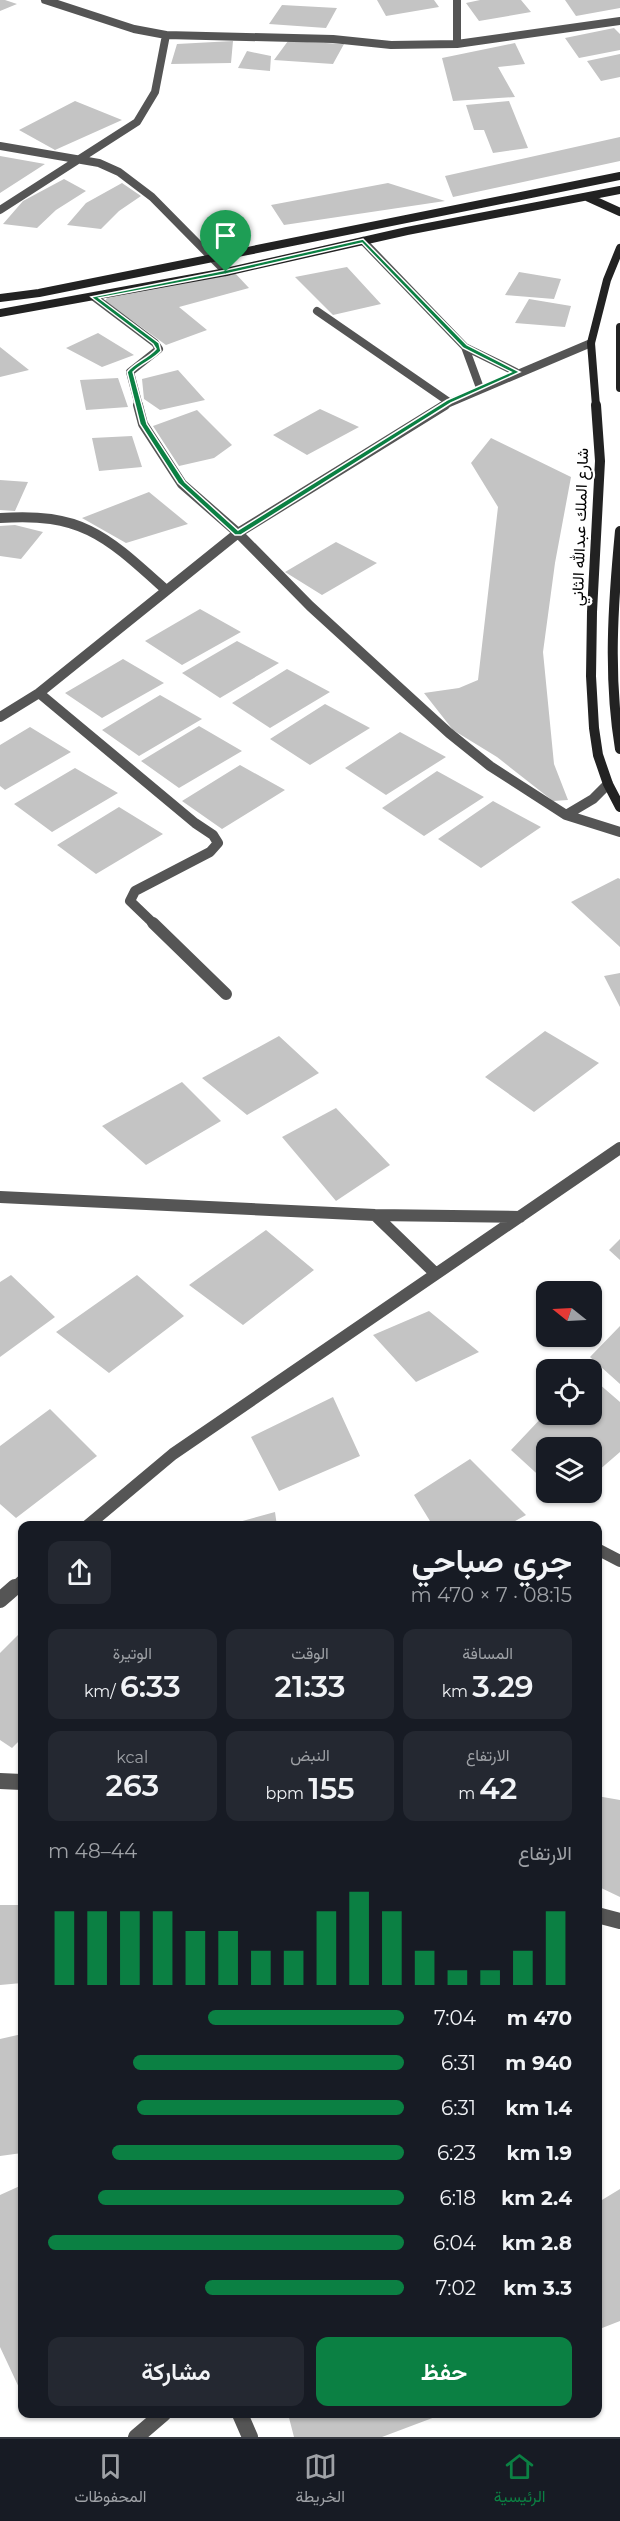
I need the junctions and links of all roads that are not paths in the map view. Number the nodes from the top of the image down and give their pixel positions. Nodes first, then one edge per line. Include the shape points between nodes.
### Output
1 (45, 0) edge
2 (457, 0) edge
3 (620, 21) edge
4 (166, 35) junction
5 (457, 44) junction
6 (0, 146) edge
7 (78, 160) junction
8 (620, 176) edge
9 (620, 190) edge
10 (586, 196) junction
11 (0, 210) edge
12 (620, 212) edge
13 (363, 241) junction
14 (620, 248) edge
15 (210, 259) junction
16 (226, 272) junction
17 (94, 297) junction
18 (0, 298) edge
19 (317, 311) dead end
20 (0, 313) edge
21 (619, 334) edge
22 (591, 343) junction
23 (465, 347) junction
24 (516, 372) junction
25 (480, 388) junction
26 (620, 388) edge
27 (449, 402) junction
28 (0, 518) edge
29 (620, 531) edge
30 (238, 533) junction
31 (166, 590) junction
32 (39, 693) junction
33 (0, 717) edge
34 (620, 749) edge
35 (608, 784) junction
36 (620, 807) edge
37 (566, 816) junction
38 (620, 832) edge
39 (226, 994) dead end
40 (620, 1148) edge
41 (0, 1197) edge
42 (375, 1215) junction
43 (520, 1217) junction
44 (435, 1274) junction
45 (93, 1521) edge
46 (602, 1552) edge
47 (620, 1561) edge
48 (18, 1584) edge
49 (0, 1600) edge
50 (0, 1781) edge
51 (18, 1782) edge
52 (602, 1916) edge
53 (620, 1921) edge
54 (158, 2418) edge
55 (242, 2418) edge
56 (136, 2437) edge
57 (250, 2437) edge

1 - 4 street
2 - 5 street
3 - 5 street
4 - 5 street via 290,37 420,46
4 - 7 street via 157,91 149,107 136,122
6 - 7 street
7 - 11 street
7 - 15 street via 111,168 140,185
8 - 15 street
9 - 10 street
10 - 12 street
10 - 13 street
13 - 16 street
13 - 23 street
14 - 22 street, شارع الملك عبدالله الثاني via 607,280
15 - 16 street
15 - 18 street
16 - 17 street
17 - 20 street
17 - 30 street via 159,349 130,372 143,424 182,483
19 - 27 street
21 - 26 street
22 - 24 street
22 - 35 street, شارع الملك عبدالله الثاني via 600,461 591,676 598,755
23 - 24 street
23 - 25 street
24 - 25 street
25 - 27 street
27 - 30 street
28 - 31 street via 33,515 85,526 109,539
29 - 34 street, شارع الملك عبدالله الثاني via 613,708
30 - 31 street
30 - 37 street via 310,606 449,733 490,766
31 - 32 street
32 - 33 street
32 - 39 street via 218,843 210,852 135,891 130,901
35 - 36 street, شارع الملك عبدالله الثاني
35 - 37 street
37 - 38 street
40 - 43 street
41 - 42 street
42 - 43 street
42 - 44 street
43 - 44 street
44 - 45 street via 173,1454
46 - 47 street
48 - 49 street
50 - 51 street
52 - 53 street
54 - 56 street
55 - 57 street

